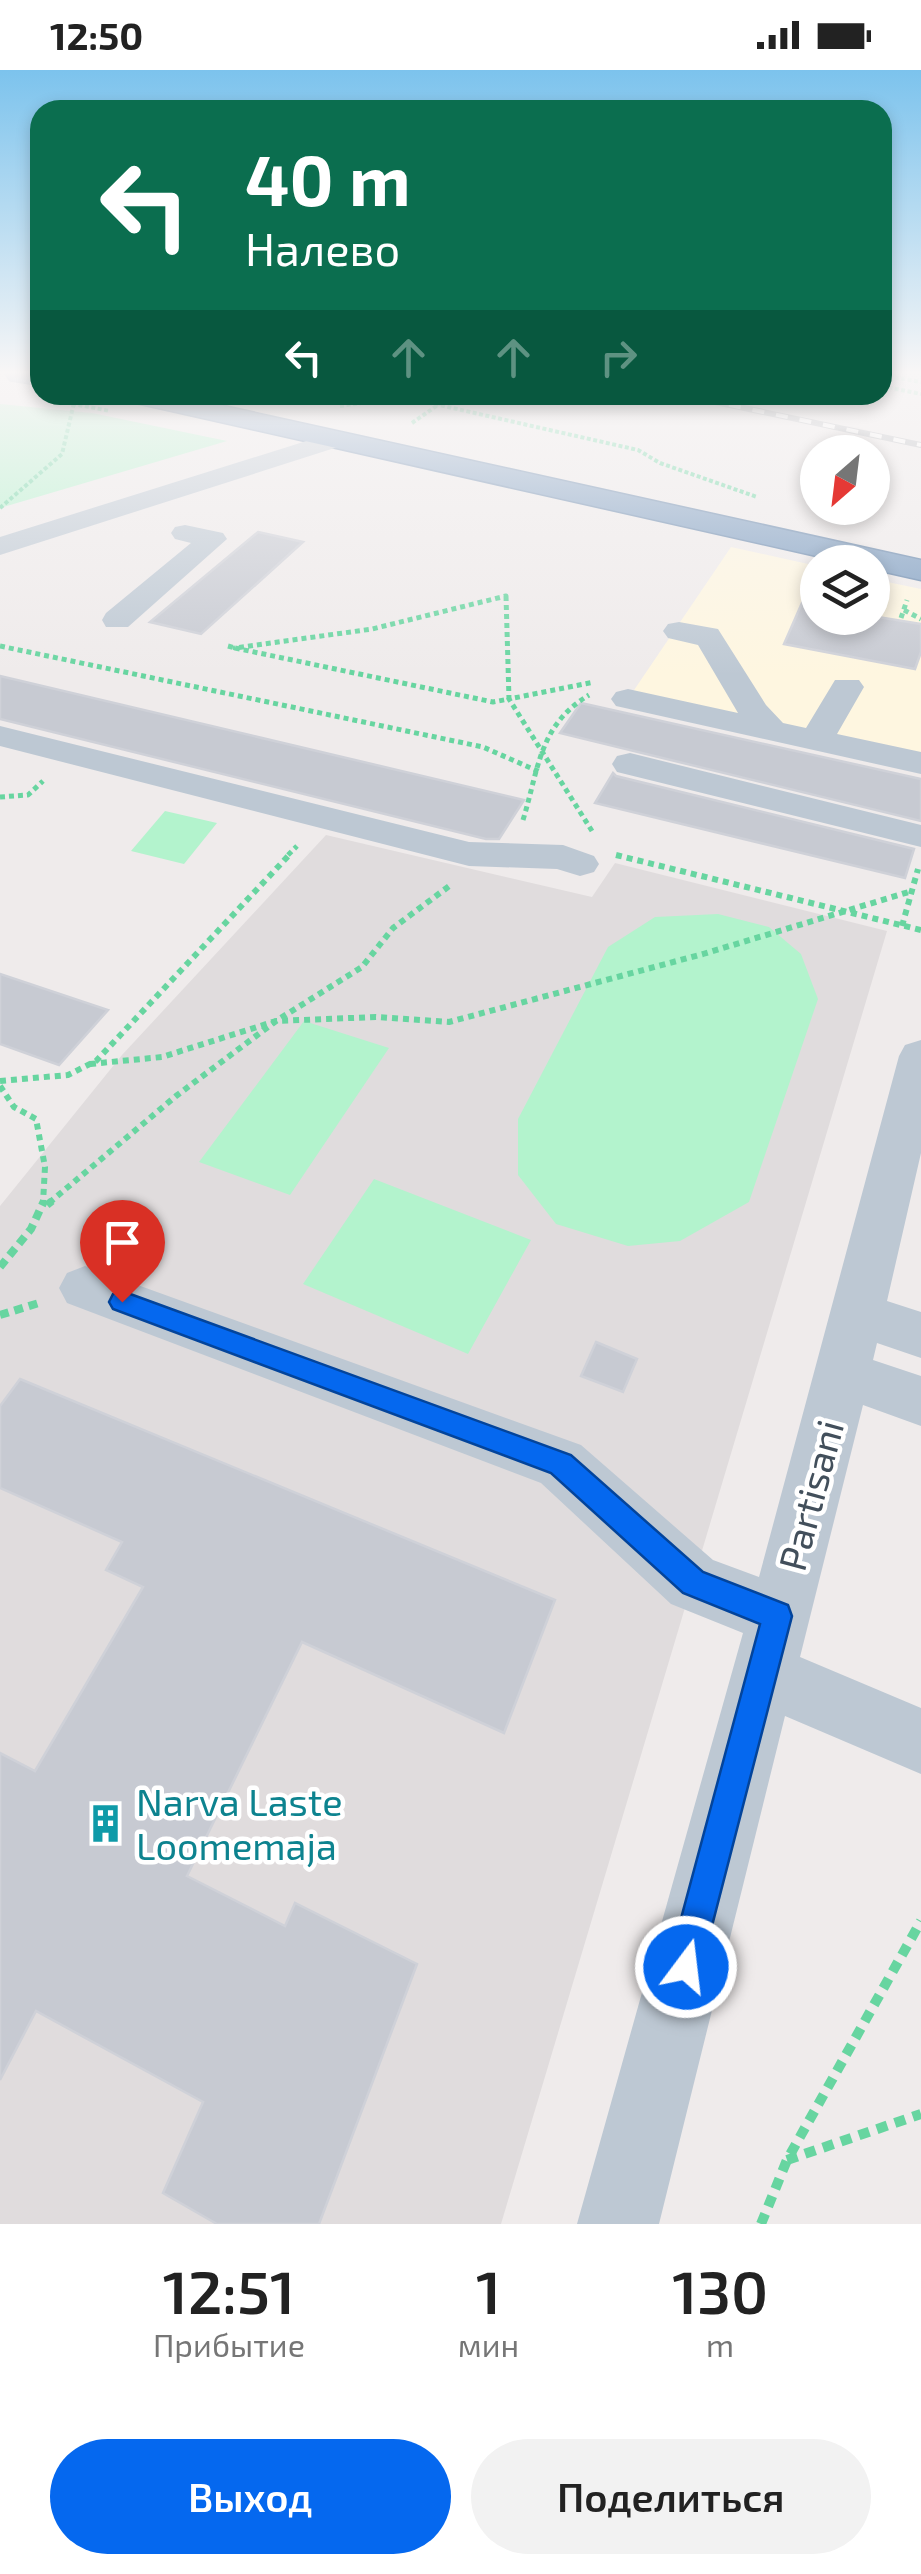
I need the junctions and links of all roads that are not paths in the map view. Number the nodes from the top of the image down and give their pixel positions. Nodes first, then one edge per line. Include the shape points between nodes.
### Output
1 (226, 475) edge
2 (491, 475) edge
3 (185, 533) dead end
4 (0, 546) edge
5 (921, 570) edge
6 (116, 620) dead end
7 (679, 630) dead end
8 (847, 687) dead end
9 (619, 689) road end
10 (771, 730) junction
11 (0, 736) edge
12 (816, 740) junction
13 (921, 762) edge
14 (630, 764) dead end
15 (921, 836) edge
16 (594, 858) road end
17 (918, 1083) edge
18 (85, 1288) dead end
19 (858, 1314) junction
20 (921, 1335) edge
21 (843, 1374) junction
22 (921, 1402) edge
23 (770, 1645) junction
24 (921, 1741) edge
25 (618, 2224) edge

1 - 4 street
2 - 5 highway
3 - 6 street via 213,539
7 - 10 street via 713,642
8 - 12 street
9 - 10 street
10 - 12 street
11 - 16 street via 470,854
12 - 13 street
14 - 15 street
17 - 19 street, Partisani
18 - 23 street via 561,1464
19 - 20 street
19 - 21 street, Partisani
21 - 22 street
21 - 23 street, Partisani
23 - 24 street
23 - 25 street, Partisani

